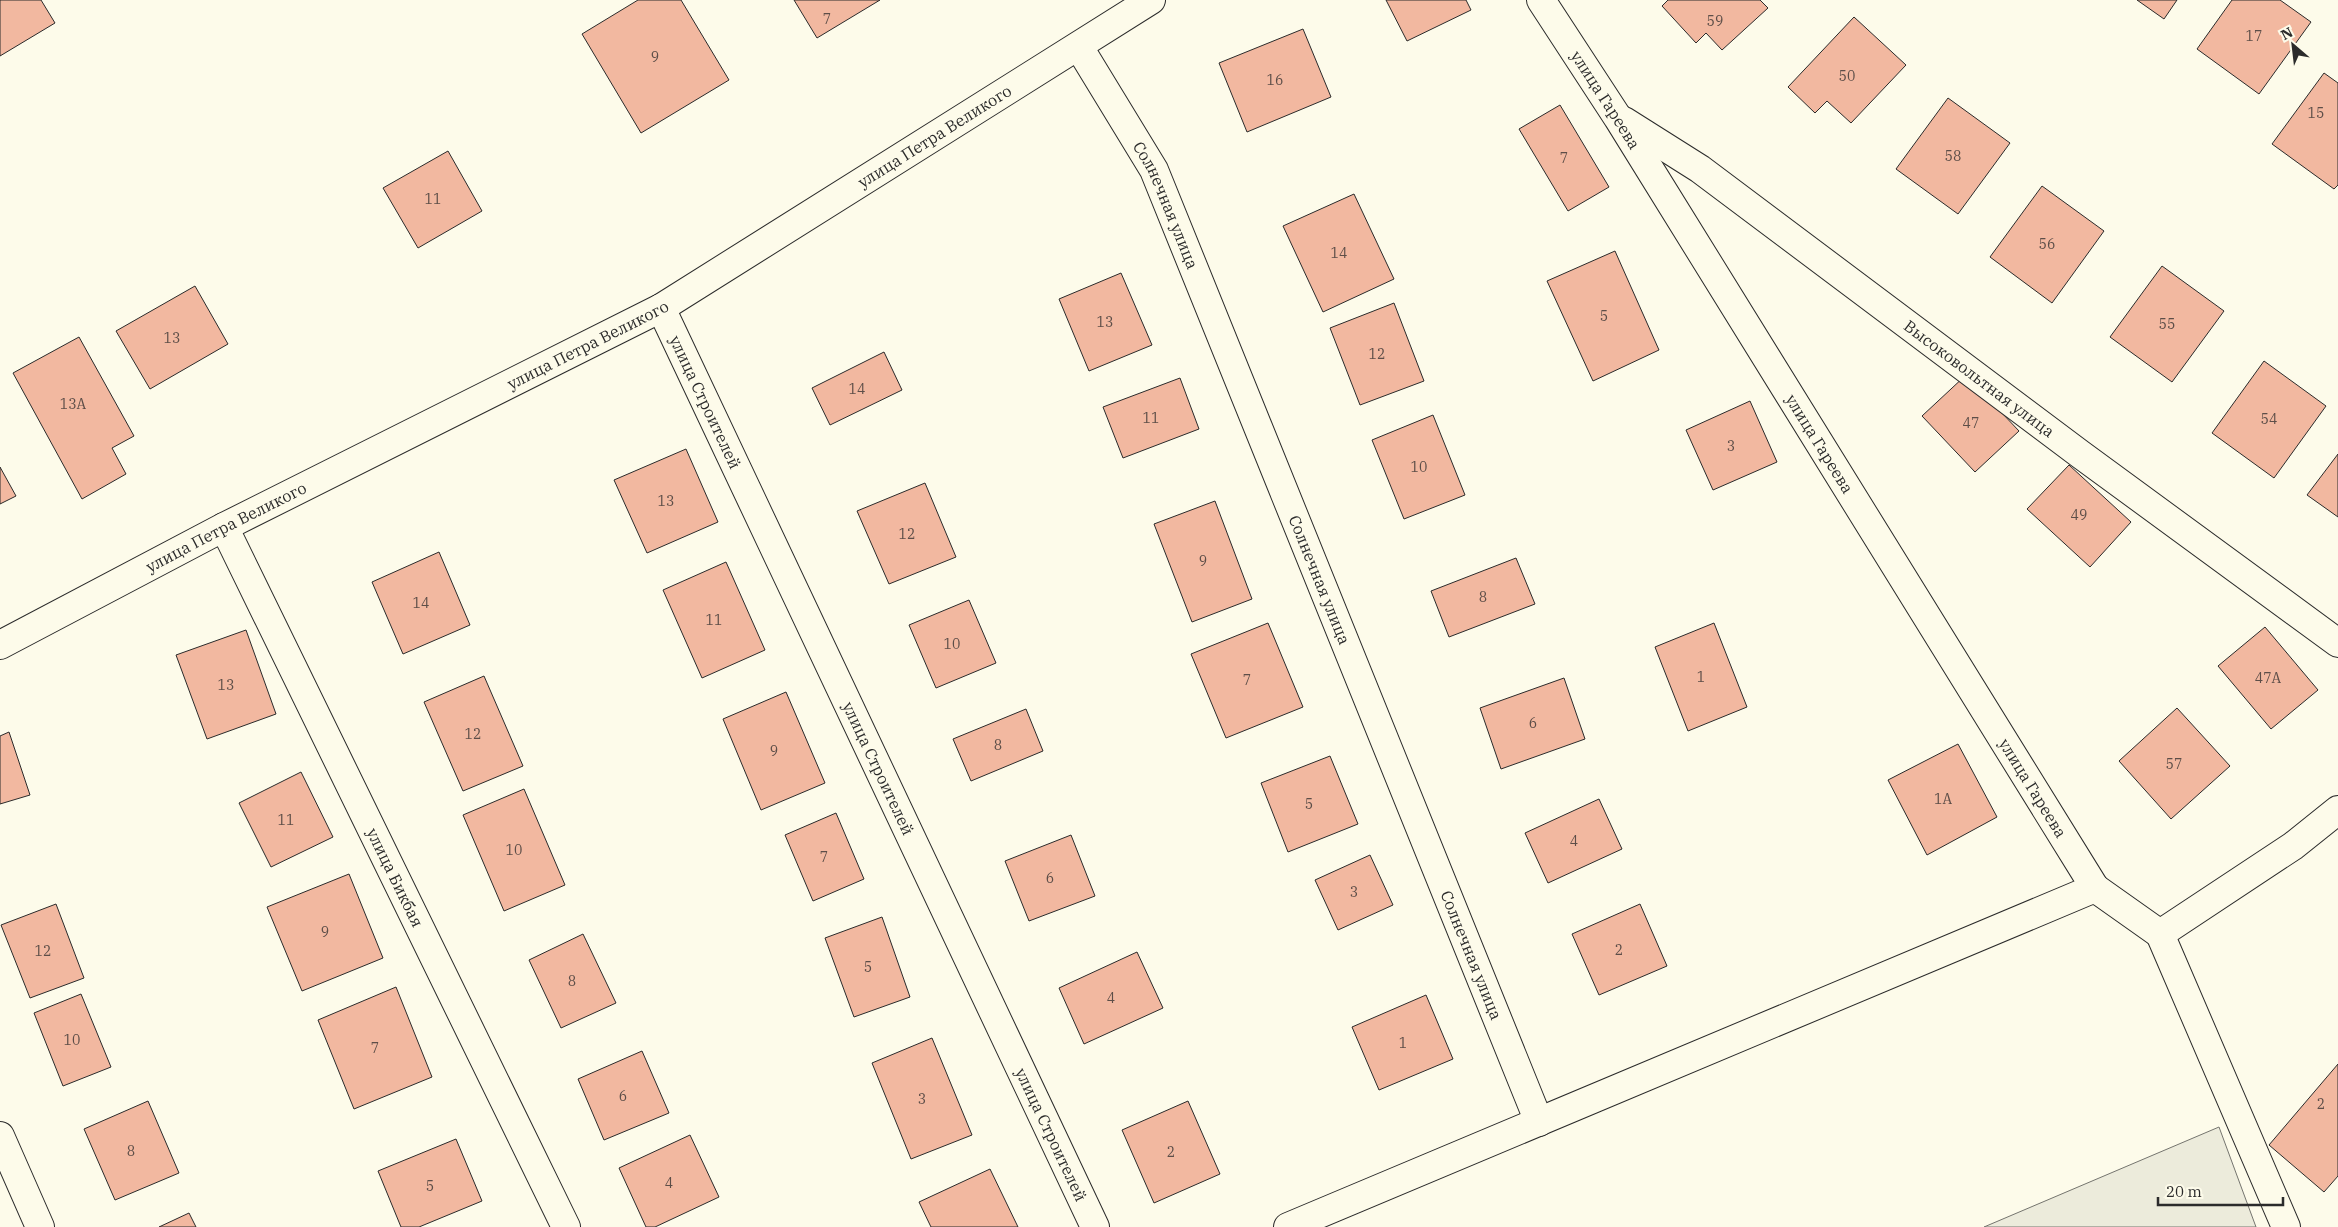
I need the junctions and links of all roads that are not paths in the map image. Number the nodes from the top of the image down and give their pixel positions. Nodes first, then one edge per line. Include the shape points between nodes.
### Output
1 (1151, 0) edge
2 (1541, 0) edge
3 (1079, 47) junction
4 (1618, 118) junction
5 (661, 308) junction
6 (224, 527) junction
7 (2338, 642) edge
8 (0, 645) edge
9 (2338, 810) edge
10 (2095, 888) junction
11 (2160, 934) junction
12 (1539, 1122) junction
13 (0, 1136) edge
14 (40, 1227) edge
15 (566, 1227) edge
16 (1095, 1227) edge
17 (1288, 1227) edge
18 (2286, 1227) edge

1 - 3 street, улица Петра Великого
2 - 4 street, улица Гареева
3 - 5 street, улица Петра Великого
3 - 12 street, Солнечная улица via 1154,170
4 - 7 street, Высоковольтная улица via 1700,169 2088,460
4 - 10 street, улица Гареева
5 - 6 street, улица Петра Великого
5 - 16 street, улица Строителей
6 - 8 street, улица Петра Великого
6 - 15 street, улица Бикбая
9 - 11 street via 2293,846
10 - 11 street
10 - 12 street
11 - 18 street
12 - 17 street
13 - 14 street

